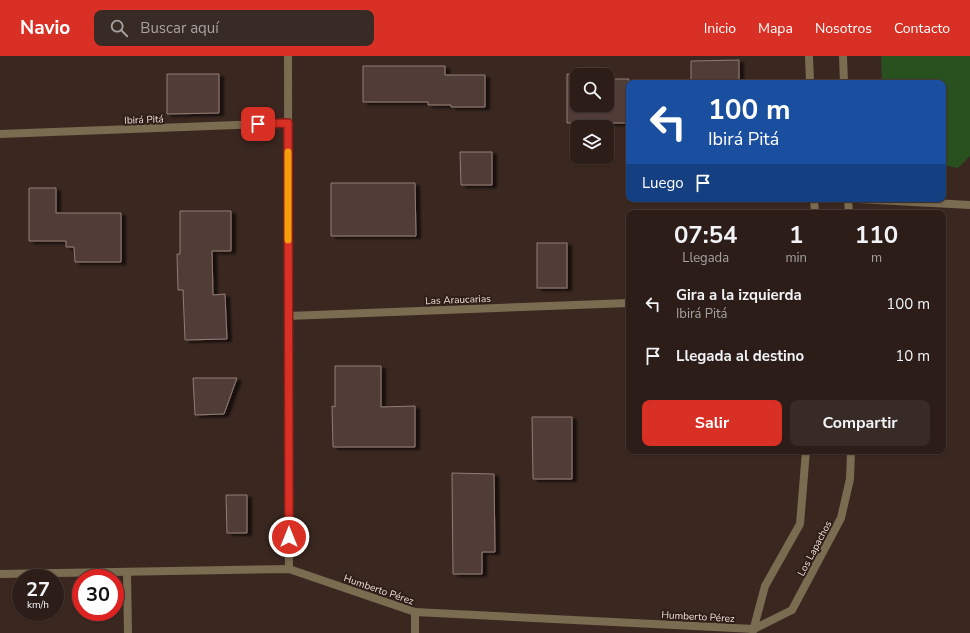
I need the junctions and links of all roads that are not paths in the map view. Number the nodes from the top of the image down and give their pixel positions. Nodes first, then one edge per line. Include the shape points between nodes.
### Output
1 (288, 56) edge
2 (809, 56) edge
3 (843, 56) edge
4 (810, 80) edge
5 (844, 80) edge
6 (288, 123) junction
7 (0, 134) edge
8 (914, 202) edge
9 (970, 205) edge
10 (626, 303) edge
11 (288, 316) junction
12 (806, 454) edge
13 (851, 454) edge
14 (289, 569) junction
15 (127, 572) junction
16 (0, 574) edge
17 (414, 612) junction
18 (753, 631) edge
19 (128, 633) edge
20 (415, 633) edge

1 - 6 street
2 - 4 street
3 - 5 street
6 - 7 street, Ibirá Pitá
6 - 11 street
8 - 9 street
10 - 11 street, Las Araucarias
11 - 14 street
12 - 18 street via 800,524 765,586
13 - 18 street, Los Lapachos via 850,479 841,518 792,610
14 - 15 street, Humberto Pérez
14 - 17 street, Humberto Pérez
15 - 16 street, Humberto Pérez
15 - 19 street
17 - 18 street, Humberto Pérez
17 - 20 street

